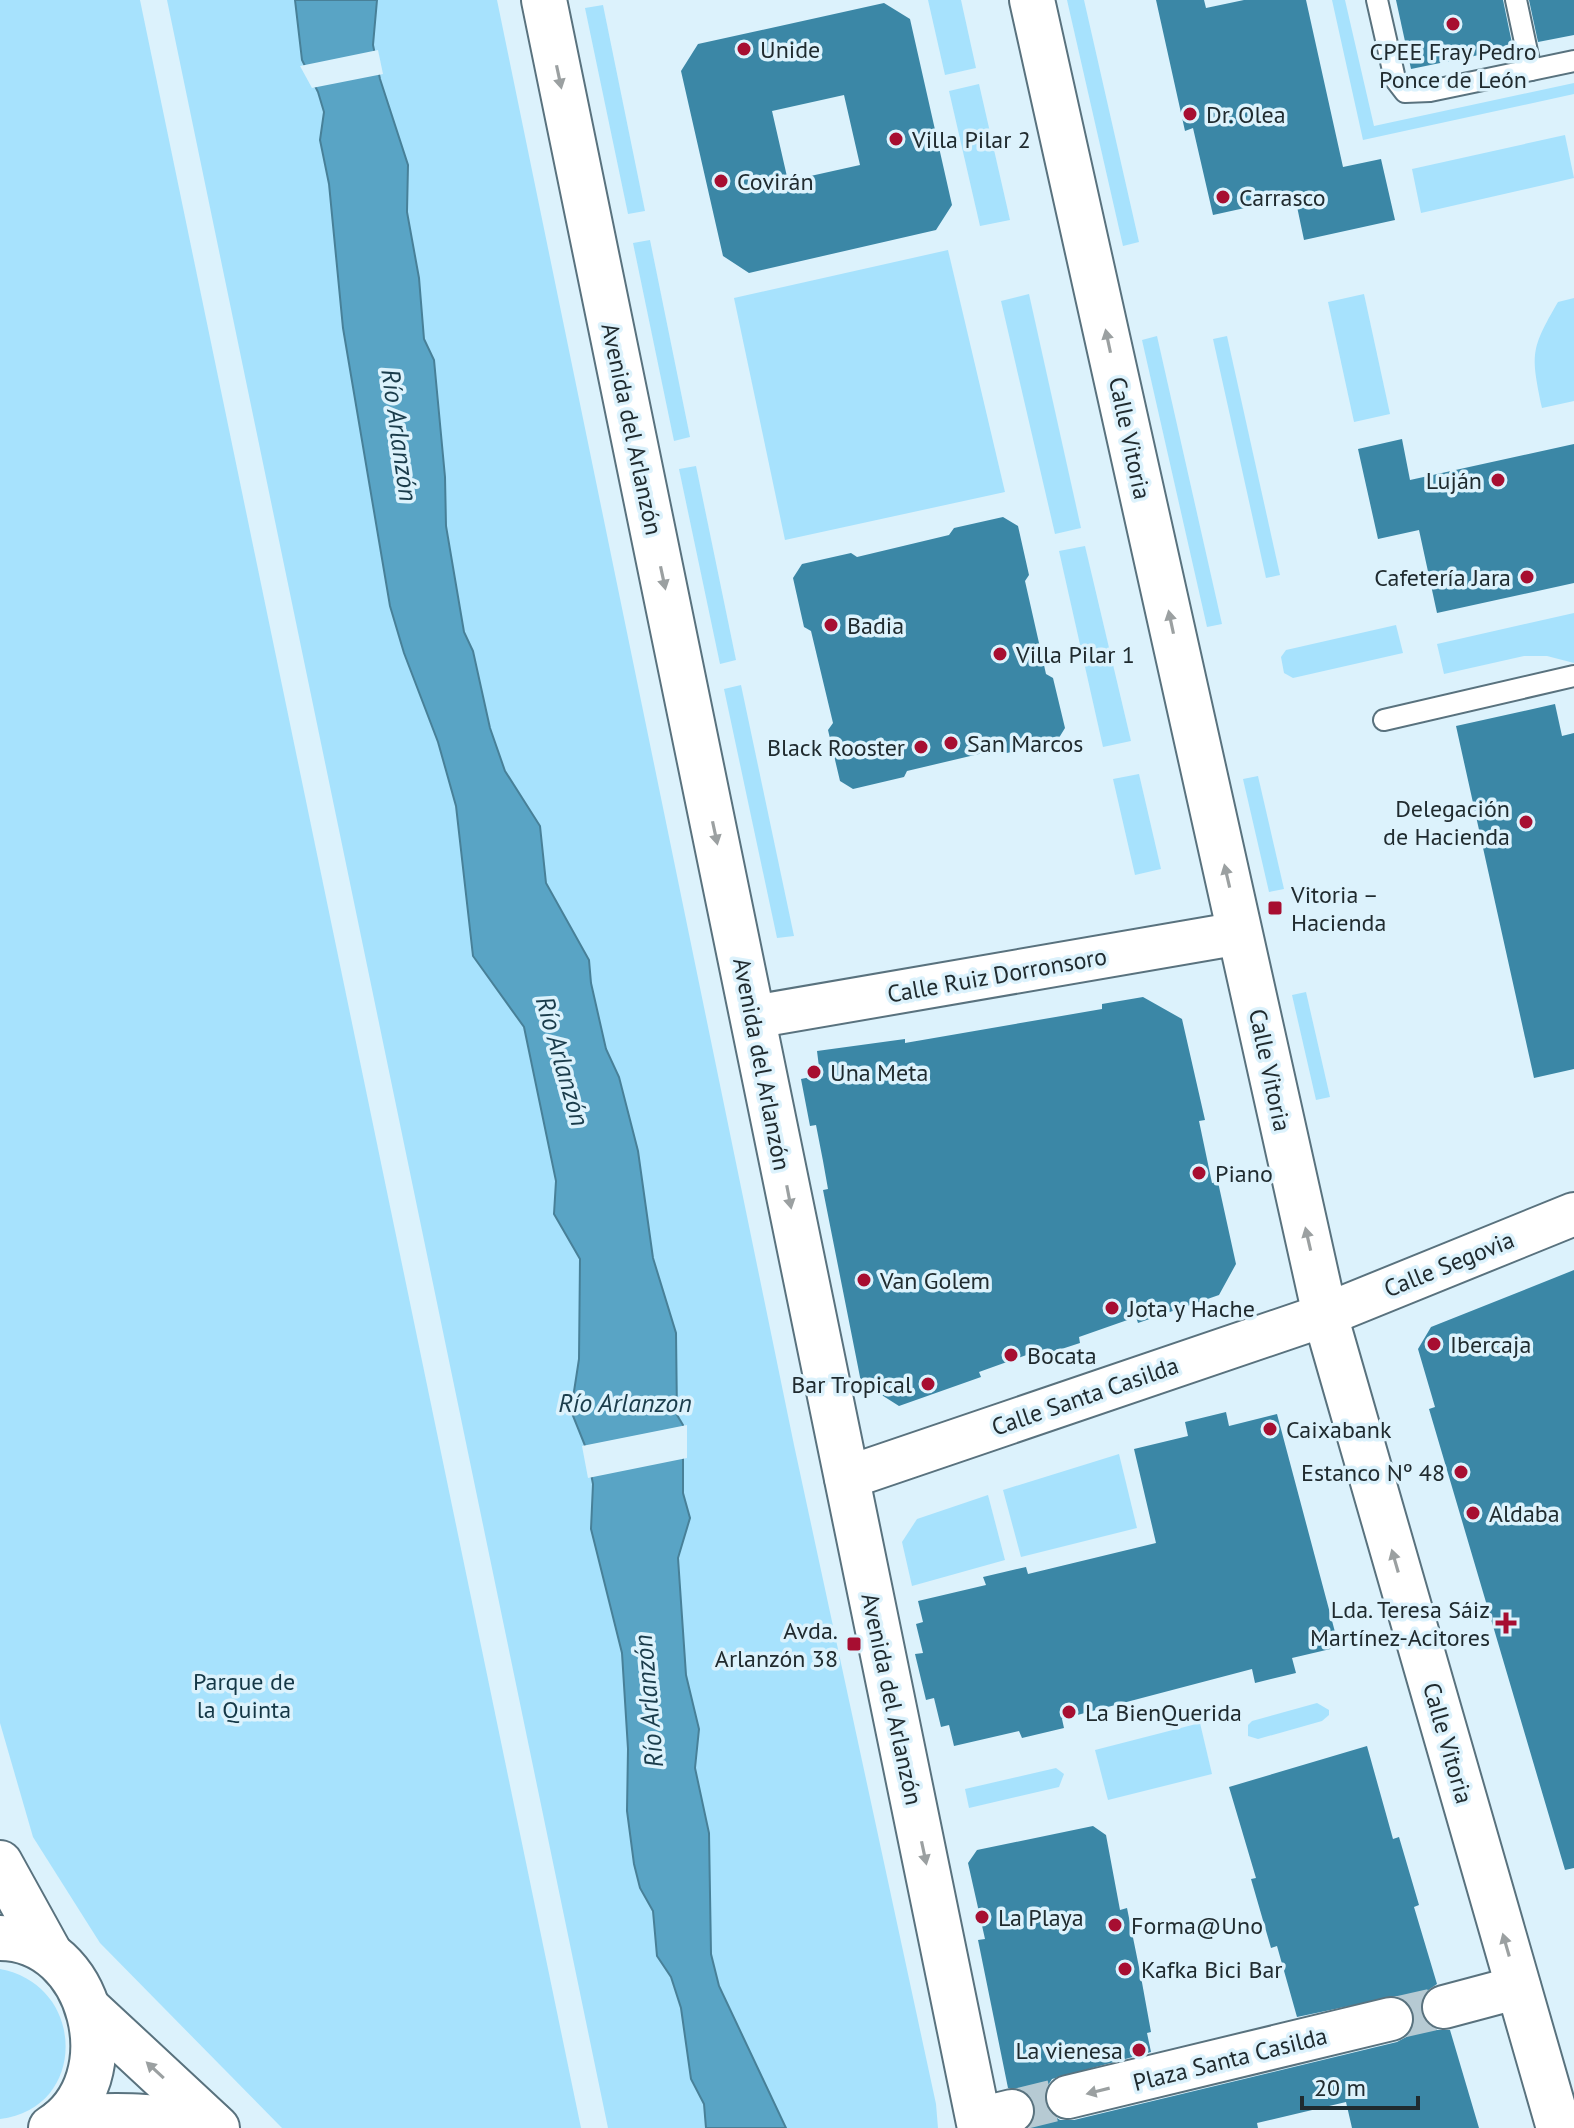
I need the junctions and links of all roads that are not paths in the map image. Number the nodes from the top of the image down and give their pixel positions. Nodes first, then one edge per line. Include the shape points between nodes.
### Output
1 (544, 0) edge
2 (1032, 0) edge
3 (1377, 0) edge
4 (1516, 0) edge
5 (1574, 61) edge
6 (1531, 70) junction
7 (1574, 676) edge
8 (1384, 720) dead end
9 (1240, 933) junction
10 (753, 1017) junction
11 (1574, 1214) edge
12 (1325, 1315) junction
13 (846, 1478) junction
14 (0, 1863) edge
15 (0, 1938) edge
16 (48, 1950) junction
17 (1519, 1987) junction
18 (1444, 2007) tunnel mouth
19 (90, 2010) junction
20 (1391, 2019) tunnel mouth
21 (1068, 2097) tunnel mouth
22 (991, 2119) edge
23 (56, 2125) edge
24 (214, 2126) edge
25 (1559, 2128) edge

1 -> 10 main road, Avenida del Arlanzón
9 -> 2 main road, Calle Vitoria
3 - 6 lane via 1395,79 1405,92
4 - 6 lane
5 - 6 lane
7 - 8 lane
9 - 10 street, Calle Ruiz Dorronsoro
12 -> 9 main road, Calle Vitoria
10 -> 13 main road, Avenida del Arlanzón
11 - 12 street, Calle Segovia
12 - 13 street, Calle Santa Casilda
17 -> 12 main road, Calle Vitoria
13 -> 22 main road, Avenida del Arlanzón
14 - 16 main road
15 - 16 main road
16 - 19 main road via 79,1986
17 - 18 street
17 - 25 main road, Calle Vitoria
19 - 23 main road via 95,2048 86,2085
24 -> 19 main road
20 -> 21 street, Plaza Santa Casilda
23 - 24 main road via 90,2115 130,2115

